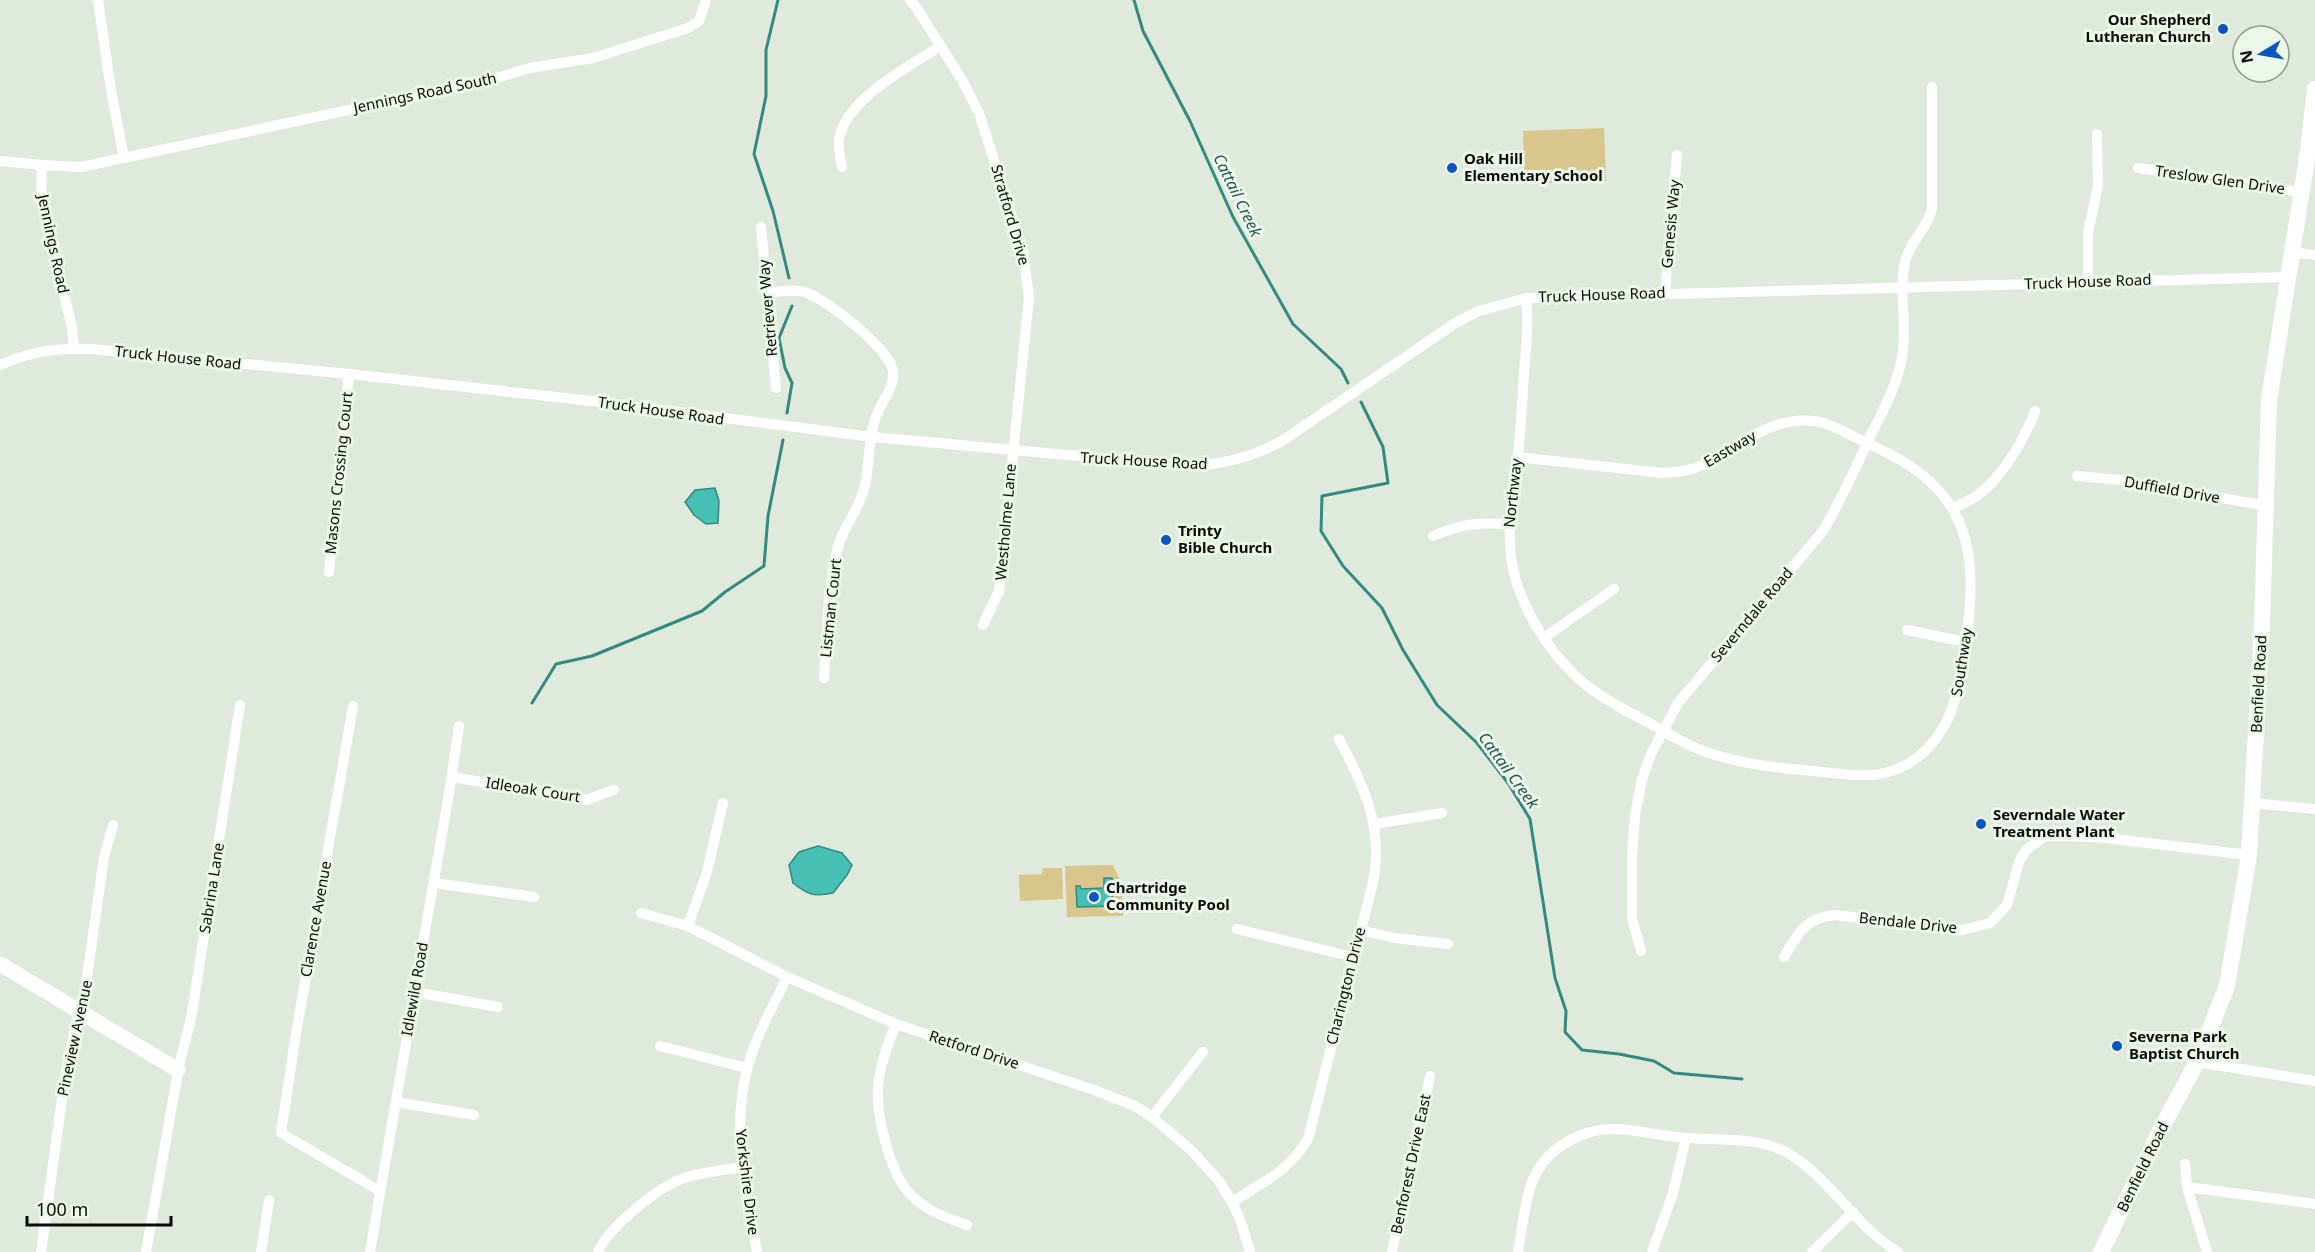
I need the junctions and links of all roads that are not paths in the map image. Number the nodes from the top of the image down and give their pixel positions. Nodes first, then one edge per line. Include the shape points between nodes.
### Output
1 (98, 0) edge
2 (706, 0) edge
3 (910, 0) edge
4 (941, 46) junction
5 (1932, 87) dead end
6 (2315, 89) edge
7 (2097, 134) dead end
8 (1677, 155) dead end
9 (124, 158) junction
10 (0, 161) edge
11 (42, 165) junction
12 (842, 167) dead end
13 (2138, 168) dead end
14 (2301, 192) junction
15 (761, 227) dead end
16 (2291, 252) junction
17 (2315, 255) edge
18 (2287, 277) junction
19 (2088, 282) junction
20 (1902, 286) junction
21 (767, 293) junction
22 (1665, 293) junction
23 (1526, 298) junction
24 (74, 348) junction
25 (0, 365) edge
26 (349, 374) junction
27 (776, 388) dead end
28 (2035, 411) dead end
29 (872, 436) junction
30 (1867, 443) junction
31 (1012, 451) junction
32 (1517, 457) junction
33 (2077, 476) dead end
34 (2267, 506) junction
35 (1953, 509) junction
36 (1508, 524) junction
37 (1433, 536) dead end
38 (329, 572) dead end
39 (1614, 589) dead end
40 (983, 625) dead end
41 (1906, 630) dead end
42 (1545, 637) junction
43 (1966, 642) junction
44 (824, 678) dead end
45 (240, 705) dead end
46 (353, 706) dead end
47 (459, 726) dead end
48 (1662, 730) junction
49 (1340, 739) dead end
50 (452, 777) junction
51 (614, 790) dead end
52 (723, 803) dead end
53 (2252, 803) junction
54 (2315, 809) edge
55 (1442, 813) dead end
56 (1375, 824) junction
57 (112, 825) dead end
58 (2249, 855) junction
59 (434, 883) junction
60 (534, 897) dead end
61 (641, 913) dead end
62 (688, 926) junction
63 (1237, 929) dead end
64 (1360, 930) junction
65 (1448, 944) dead end
66 (1641, 951) dead end
67 (1353, 957) junction
68 (1784, 957) dead end
69 (0, 964) edge
70 (787, 976) junction
71 (415, 992) junction
72 (498, 1007) dead end
73 (79, 1009) junction
74 (896, 1024) junction
75 (660, 1046) dead end
76 (1203, 1052) dead end
77 (2197, 1062) junction
78 (747, 1068) junction
79 (178, 1070) junction
80 (1430, 1076) dead end
81 (2315, 1081) edge
82 (396, 1102) junction
83 (474, 1115) dead end
84 (1152, 1117) junction
85 (1686, 1138) junction
86 (2185, 1164) dead end
87 (743, 1167) junction
88 (2187, 1187) junction
89 (380, 1191) junction
90 (270, 1200) dead end
91 (1232, 1202) junction
92 (2315, 1204) edge
93 (1853, 1212) junction
94 (967, 1226) dead end
95 (41, 1252) edge
96 (146, 1252) edge
97 (261, 1252) edge
98 (370, 1252) edge
99 (598, 1252) edge
100 (757, 1252) edge
101 (1250, 1252) edge
102 (1392, 1252) edge
103 (1518, 1252) edge
104 (1652, 1252) edge
105 (1812, 1252) edge
106 (1898, 1252) edge
107 (2101, 1252) edge
108 (2207, 1252) edge

1 - 9 street
2 - 9 street, Jennings Road South via 699,21 688,28 597,57 530,68 490,80
3 - 4 street, Stratford Drive
4 - 12 street via 897,73 858,105 841,132
4 - 31 street, Stratford Drive via 979,113 1023,251 1029,298
5 - 20 street, Severndale Road via 1932,210 1906,256
6 - 14 main road, Benfield Road
7 - 19 street via 2098,194 2088,233
8 - 22 street, Genesis Way
9 - 11 street via 81,167
10 - 11 street
11 - 24 street, Jennings Road via 41,200
13 - 14 street, Treslow Glen Drive
14 - 16 main road, Benfield Road
15 - 21 street, Retriever Way
16 - 17 street
16 - 18 main road, Benfield Road
18 - 19 street, Truck House Road
18 - 34 main road, Benfield Road via 2269,400
19 - 20 street, Truck House Road
20 - 22 street, Truck House Road
20 - 30 street, Severndale Road via 1905,332 1900,365
21 - 27 street, Retriever Way
21 - 29 street, Listman Court via 806,292 828,304 887,356 892,386 876,416
22 - 23 street, Truck House Road
23 - 31 street, Truck House Road via 1476,312 1454,324 1282,441 1225,464 1189,466
23 - 32 street, Northway via 1528,326
24 - 25 street, Truck House Road via 41,351
24 - 26 street, Truck House Road
26 - 29 street, Truck House Road
26 - 38 street, Masons Crossing Court
28 - 35 street via 2020,446 1993,479 1978,495
29 - 31 street, Truck House Road
29 - 44 street, Listman Court via 865,486 834,566
30 - 32 street, Eastway via 1815,421 1776,425 1683,472
30 - 35 street, Southway via 1921,473
30 - 48 street, Severndale Road via 1823,531 1678,703
31 - 40 street, Westholme Lane via 999,591
32 - 36 street, Northway
33 - 34 street, Duffield Drive
34 - 53 main road, Benfield Road
35 - 43 street, Southway via 1967,540 1971,564
36 - 37 street via 1466,524
36 - 42 street, Northway via 1518,586
39 - 42 street
41 - 43 street
42 - 48 street, Northway via 1586,685
43 - 48 street, Southway via 1958,696 1942,732 1921,755 1888,772 1855,776 1773,769 1701,750
45 - 79 street, Sabrina Lane via 195,995
46 - 89 street, Clarence Avenue via 281,1133
47 - 50 street, Idlewild Road
48 - 66 street, Severndale Road via 1642,780 1635,816 1632,918
49 - 56 street, Charington Drive
50 - 51 street, Idleoak Court via 586,800
50 - 59 street, Idlewild Road
52 - 62 street via 707,872
53 - 54 street
53 - 58 main road, Benfield Road
55 - 56 street
56 - 64 street, Charington Drive via 1377,866
57 - 73 street, Pineview Avenue via 86,991
58 - 68 street, Bendale Drive via 2097,837 2045,836 2026,850 2007,905 1990,923 1963,930 1824,916 1806,925
58 - 77 main road, Benfield Road via 2227,986
59 - 60 street
59 - 71 street, Idlewild Road
61 - 62 street, Retford Drive
62 - 70 street, Retford Drive
63 - 67 street
64 - 65 street
64 - 67 street, Charington Drive
67 - 91 street, Charington Drive via 1308,1139 1284,1169
69 - 73 street
70 - 74 street, Retford Drive
70 - 78 street, Yorkshire Drive
71 - 72 street
71 - 82 street, Idlewild Road
73 - 79 street
73 - 95 street, Pineview Avenue via 65,1077
74 - 84 street, Retford Drive via 1097,1091
74 - 94 street via 878,1089 894,1169 905,1189 927,1208
75 - 78 street
76 - 84 street
77 - 81 street
77 - 107 main road, Benfield Road
78 - 87 street, Yorkshire Drive via 740,1113
79 - 96 street, Sabrina Lane
80 - 102 street, Benforest Drive East
82 - 83 street
82 - 89 street, Idlewild Road
84 - 91 street, Retford Drive via 1207,1166
85 - 93 street via 1782,1149
85 - 103 street via 1614,1129 1573,1137 1542,1166 1532,1183
85 - 104 street via 1673,1193
86 - 88 street
87 - 99 street via 700,1174 670,1185 628,1215
87 - 100 street, Yorkshire Drive
88 - 92 street
88 - 108 street
89 - 98 street, Idlewild Road
90 - 97 street
91 - 101 street, Retford Drive
93 - 105 street
93 - 106 street via 1868,1230

